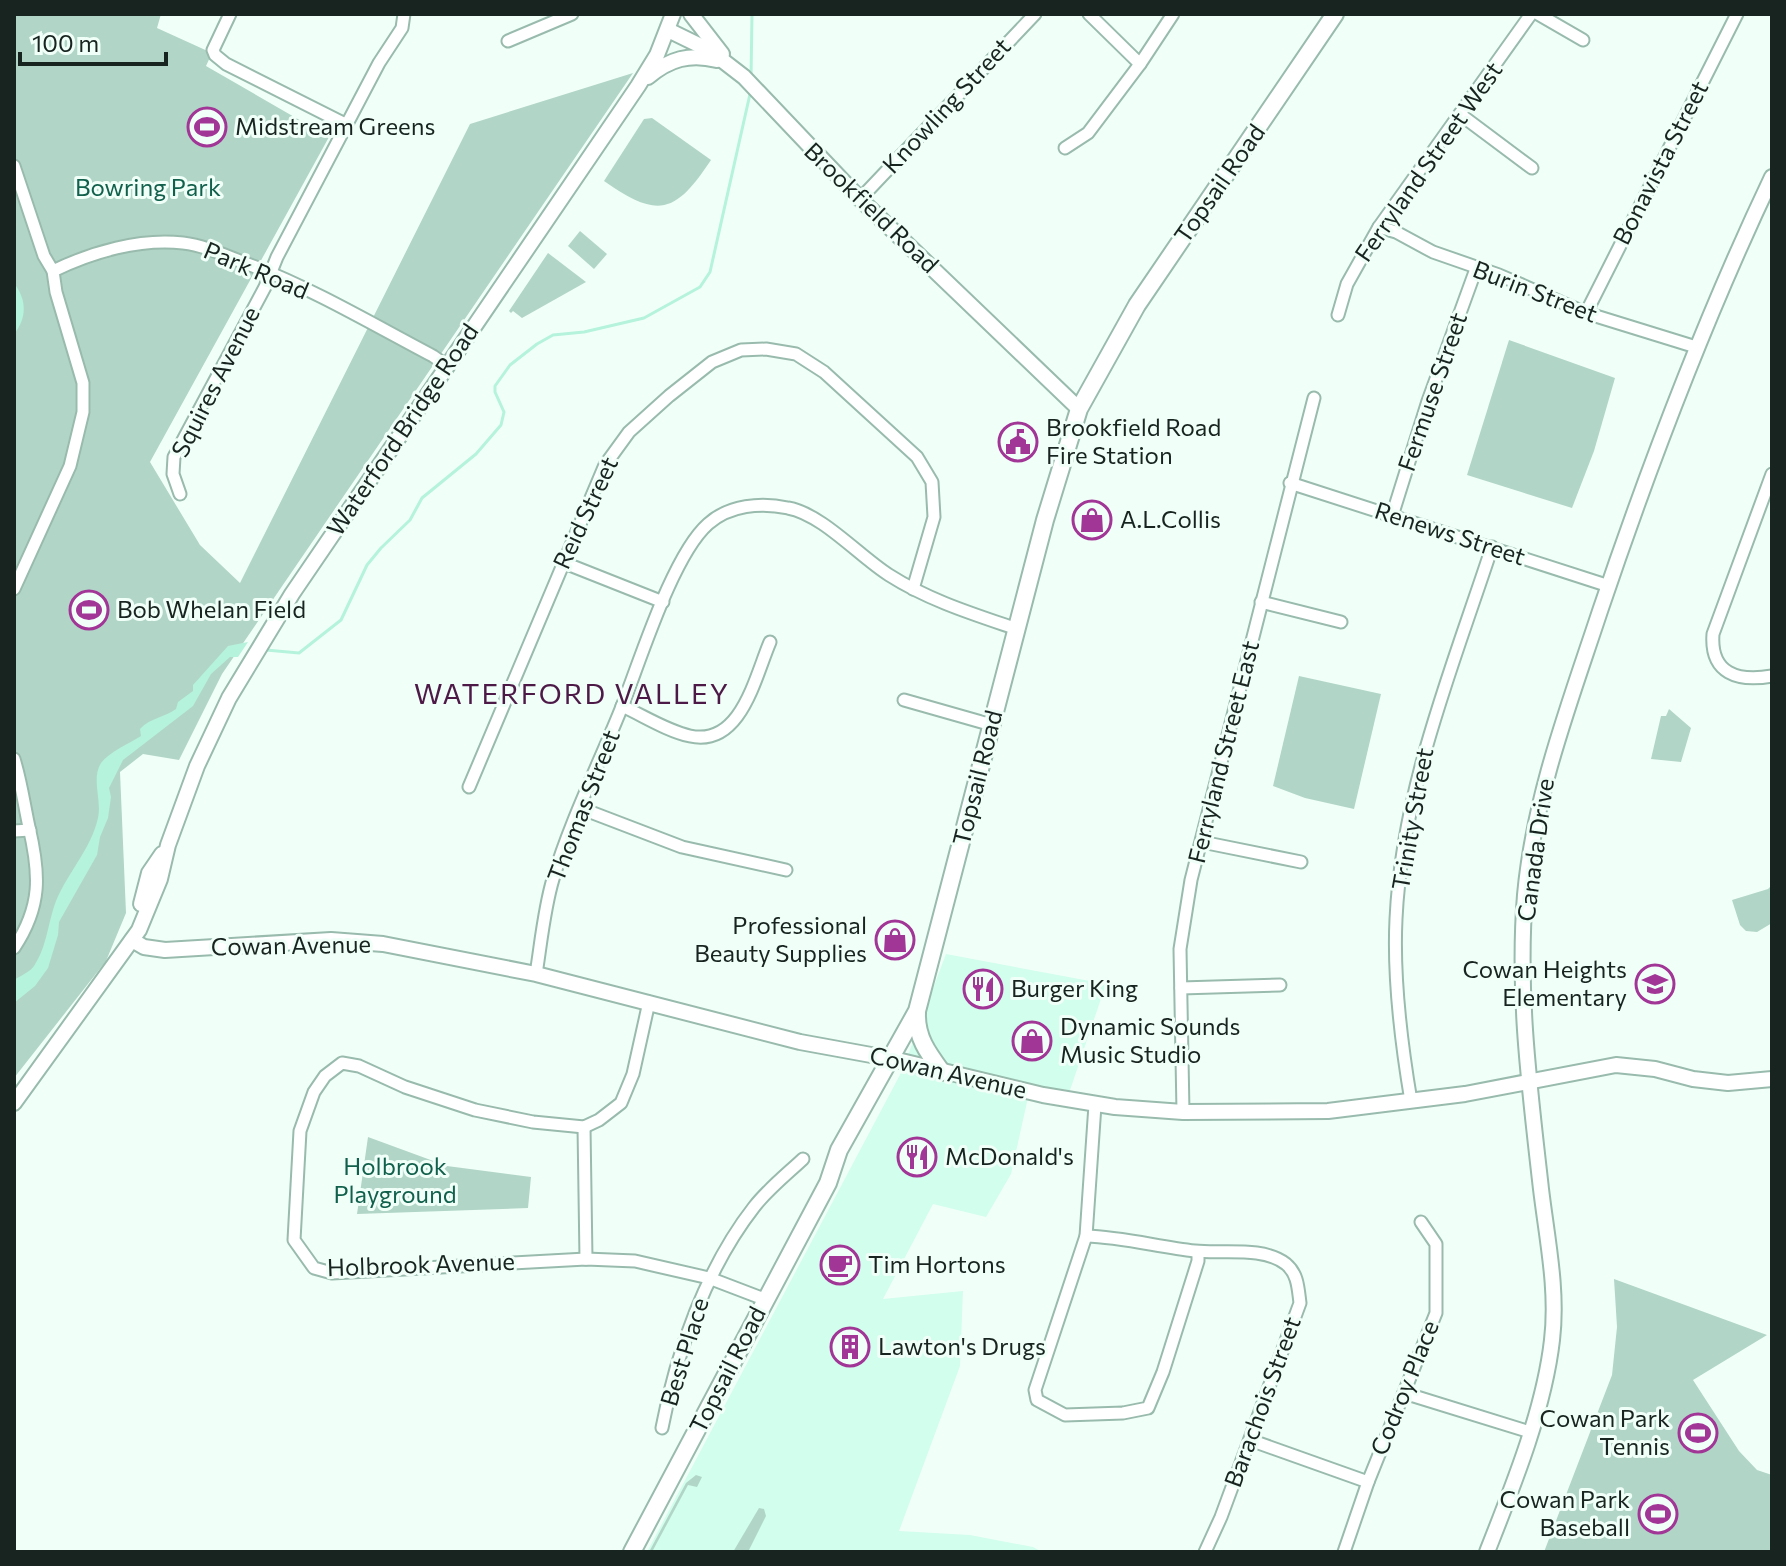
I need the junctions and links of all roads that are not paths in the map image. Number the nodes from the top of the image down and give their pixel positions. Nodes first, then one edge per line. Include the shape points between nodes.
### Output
1 (230, 14) edge
2 (404, 14) edge
3 (572, 14) edge
4 (673, 14) edge
5 (691, 14) edge
6 (1035, 14) edge
7 (1089, 14) edge
8 (1173, 14) edge
9 (1335, 14) edge
10 (1531, 14) edge
11 (1538, 14) edge
12 (1737, 14) edge
13 (668, 30) junction
14 (1583, 40) dead end
15 (508, 41) dead end
16 (729, 64) junction
17 (1140, 64) junction
18 (638, 86) junction
19 (1461, 115) junction
20 (347, 125) junction
21 (1065, 148) dead end
22 (14, 166) edge
23 (1532, 168) dead end
24 (1772, 177) edge
25 (860, 199) junction
26 (1379, 227) junction
27 (1476, 269) junction
28 (53, 271) junction
29 (272, 272) junction
30 (1586, 313) junction
31 (1338, 315) dead end
32 (1696, 347) junction
33 (447, 366) junction
34 (1314, 398) dead end
35 (1079, 409) junction
36 (1772, 474) edge
37 (1290, 483) junction
38 (180, 494) dead end
39 (1392, 516) junction
40 (1492, 547) junction
41 (562, 562) junction
42 (1609, 586) junction
43 (14, 589) edge
44 (913, 589) junction
45 (663, 602) junction
46 (1261, 602) junction
47 (1341, 622) dead end
48 (1017, 629) junction
49 (770, 642) dead end
50 (1772, 676) edge
51 (904, 700) dead end
52 (622, 706) junction
53 (992, 725) junction
54 (14, 759) edge
55 (469, 787) dead end
56 (580, 808) junction
57 (29, 826) junction
58 (14, 831) edge
59 (1202, 842) junction
60 (1301, 862) dead end
61 (786, 870) dead end
62 (132, 940) junction
63 (14, 948) edge
64 (536, 974) junction
65 (1280, 985) dead end
66 (1181, 988) junction
67 (649, 1002) junction
68 (917, 1011) junction
69 (893, 1059) junction
70 (942, 1072) junction
71 (1772, 1079) edge
72 (1529, 1081) junction
73 (1411, 1101) junction
74 (14, 1103) edge
75 (1095, 1105) junction
76 (1183, 1112) junction
77 (584, 1127) junction
78 (803, 1159) dead end
79 (1421, 1222) dead end
80 (1086, 1236) junction
81 (1198, 1252) junction
82 (586, 1259) junction
83 (709, 1278) junction
84 (764, 1299) junction
85 (1404, 1393) junction
86 (662, 1428) dead end
87 (1530, 1432) junction
88 (1250, 1440) junction
89 (1368, 1482) junction
90 (632, 1552) edge
91 (1205, 1552) edge
92 (1344, 1552) edge
93 (1487, 1552) edge

1 - 20 street via 215,55
2 - 20 street, Squires Avenue via 402,28
3 - 15 street
4 - 13 street
5 - 16 street
6 - 25 street, Knowling Street
7 - 17 street
8 - 17 street
9 - 35 main road, Topsail Road via 1137,305
10 - 19 street, Ferryland Street West
11 - 14 street
12 - 30 street, Bonavista Street
13 - 16 street, Brookfield Road
13 - 18 street, Waterford Bridge Road
16 - 18 street via 682,58
16 - 25 street, Brookfield Road
17 - 21 street via 1088,133
18 - 33 street, Waterford Bridge Road
19 - 23 street
19 - 26 street, Ferryland Street West
20 - 29 street, Squires Avenue
22 - 28 street
24 - 32 street, Canada Drive
25 - 35 street, Brookfield Road
26 - 27 street, Burin Street
26 - 31 street, Ferryland Street West via 1347,284
27 - 30 street, Burin Street
27 - 39 street, Fermuse Street
28 - 29 street, Park Road via 113,250 167,242 200,246
28 - 43 street via 83,383 83,412 70,466
29 - 33 street, Park Road
29 - 38 street, Squires Avenue via 174,457
30 - 32 street, Burin Street
32 - 42 street, Canada Drive
33 - 62 street, Waterford Bridge Road via 292,594 229,698 168,845 149,873
34 - 37 street, Ferryland Street East
35 - 48 main road, Topsail Road
36 - 50 street via 1713,634 1712,650 1730,674
37 - 39 street, Renews Street
37 - 46 street, Ferryland Street East
39 - 40 street, Renews Street
40 - 42 street, Renews Street
40 - 73 street, Trinity Street via 1440,696 1407,830 1396,919 1398,1008
41 - 44 street, Reid Street via 605,465 629,432 712,362 741,350 766,349 796,354 824,372 917,457 932,482 934,517
41 - 45 street
41 - 55 street, Reid Street
42 - 72 street, Canada Drive via 1546,773 1534,835 1521,965
44 - 45 street, Thomas Street via 814,519 790,508 748,506 708,523 692,542
44 - 48 street, Thomas Street
45 - 52 street, Thomas Street
46 - 47 street
46 - 59 street, Ferryland Street East
48 - 53 main road, Topsail Road
49 - 52 street via 742,710 730,727 711,736 692,737
51 - 53 street
52 - 56 street, Thomas Street
53 - 68 main road, Topsail Road
54 - 57 street
56 - 61 street via 674,844
56 - 64 street, Thomas Street via 553,880
57 - 58 street
57 - 63 street via 38,883 32,913
59 - 60 street
59 - 66 street, Ferryland Street East via 1180,949
62 - 64 street, Cowan Avenue via 165,950 355,941
62 - 74 street, Waterford Bridge Road
64 - 67 street, Cowan Avenue
65 - 66 street
66 - 76 street, Ferryland Street East
67 - 69 street, Cowan Avenue via 800,1042
67 - 77 street via 621,1103
68 - 69 main road, Topsail Road
68 - 70 main road via 924,1047
69 - 70 street, Cowan Avenue
69 - 84 main road, Topsail Road via 839,1150 828,1183
70 - 75 street, Cowan Avenue
71 - 72 street, Cowan Avenue via 1728,1083 1616,1065
72 - 73 street, Cowan Avenue
72 - 87 street, Canada Drive via 1553,1283 1553,1337
73 - 76 street, Cowan Avenue via 1328,1111
75 - 76 street, Cowan Avenue
75 - 80 street
77 - 82 street
77 - 82 street, Holbrook Avenue via 475,1110 342,1063 314,1092 300,1131 294,1240 314,1268 332,1273
78 - 83 street, Best Place via 755,1206
79 - 85 street, Codroy Place via 1436,1244 1436,1313
80 - 81 street, Barachois Street
80 - 81 street via 1035,1390 1037,1400 1065,1415 1148,1408
81 - 88 street, Barachois Street via 1276,1258 1297,1278 1300,1303
82 - 83 street, Holbrook Avenue via 635,1261
83 - 84 street, Holbrook Avenue
83 - 86 street, Best Place
84 - 90 main road, Topsail Road
85 - 87 street
85 - 89 street, Codroy Place
87 - 93 street, Canada Drive
88 - 89 street
88 - 91 street, Barachois Street
89 - 92 street, Codroy Place

